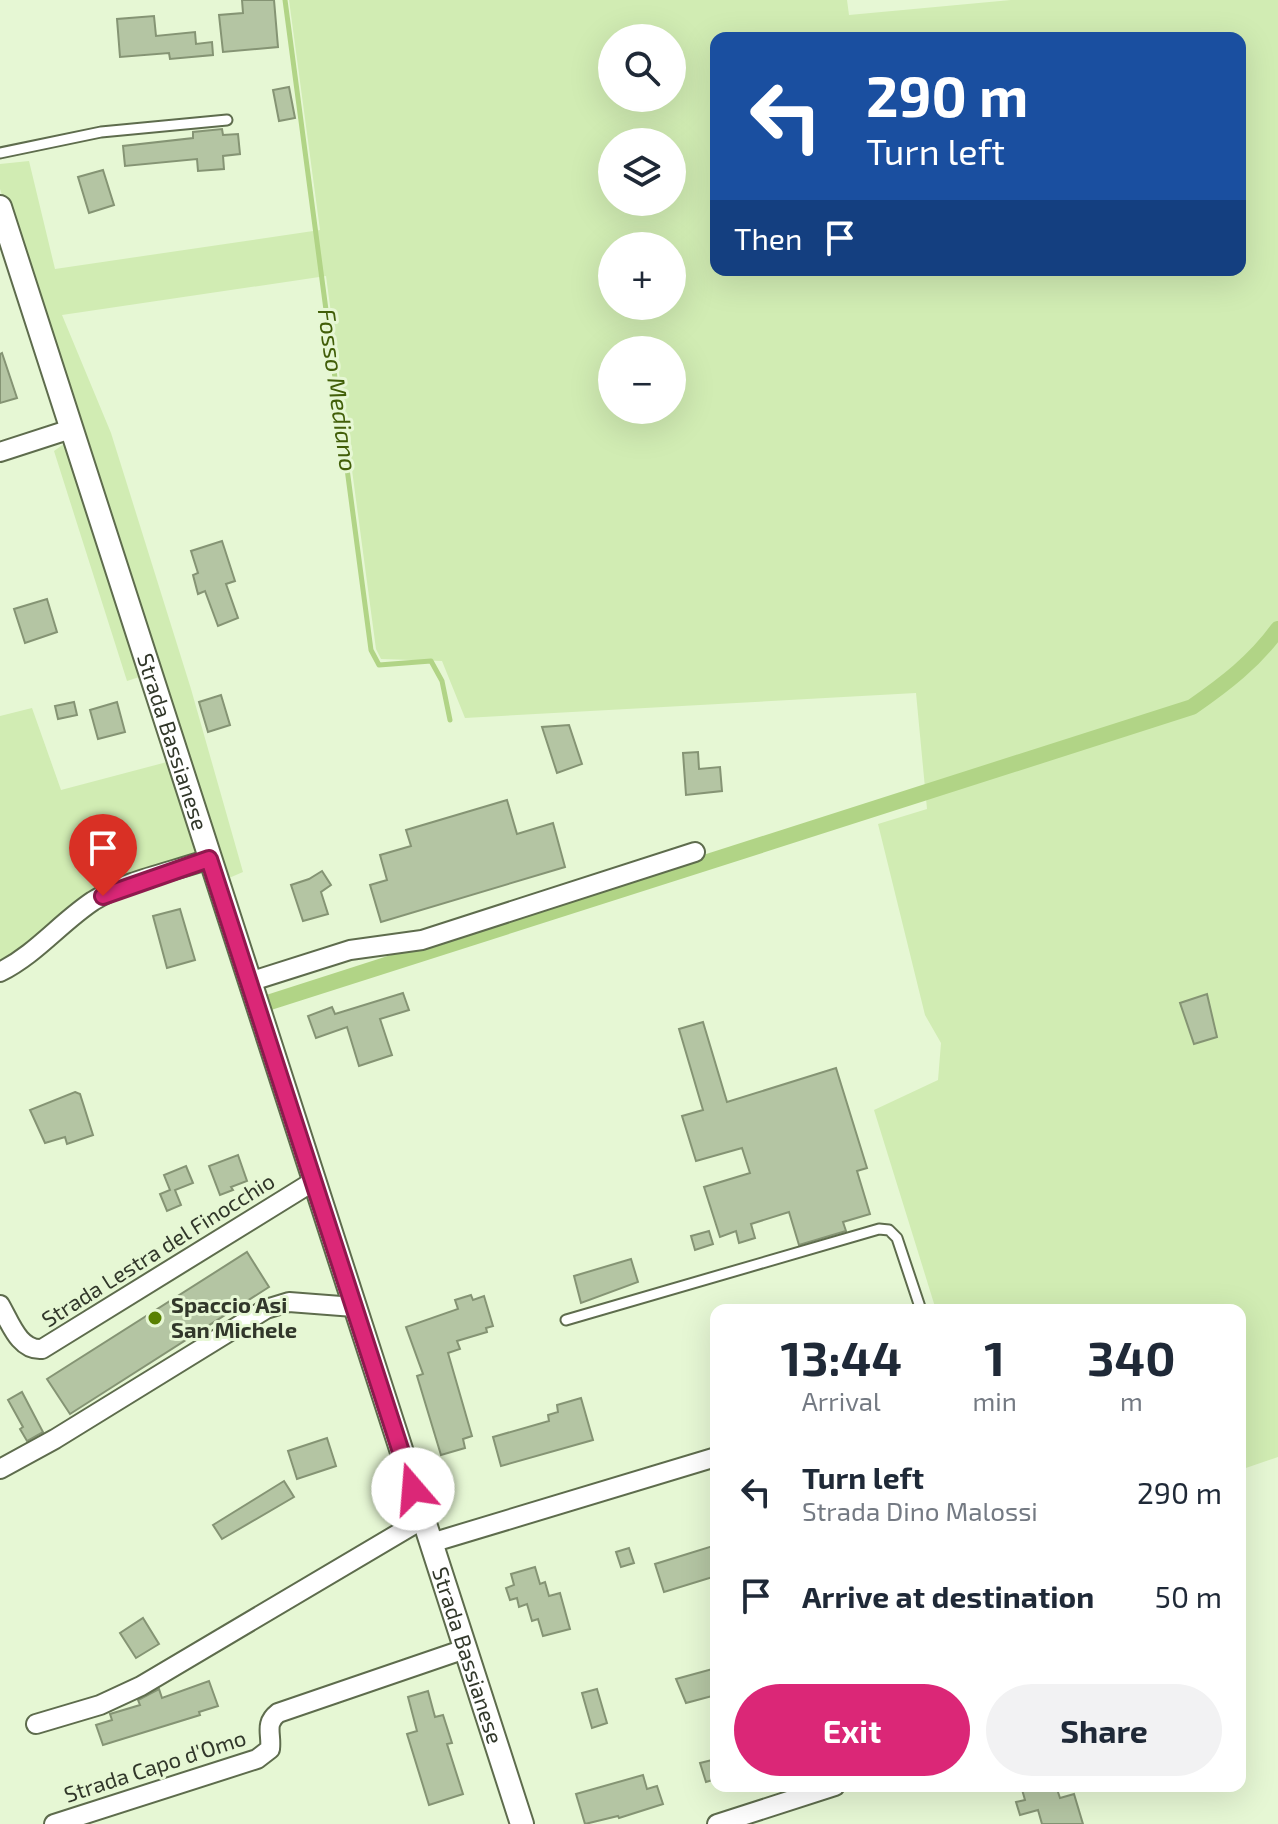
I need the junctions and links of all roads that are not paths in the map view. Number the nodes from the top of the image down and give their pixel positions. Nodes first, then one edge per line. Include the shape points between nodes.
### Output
1 (227, 120) dead end
2 (0, 153) edge
3 (0, 207) edge
4 (71, 429) junction
5 (0, 452) edge
6 (695, 852) dead end
7 (209, 859) junction
8 (0, 972) edge
9 (249, 982) junction
10 (314, 1181) junction
11 (919, 1304) edge
12 (0, 1305) edge
13 (354, 1307) junction
14 (566, 1320) dead end
15 (710, 1459) edge
16 (0, 1469) edge
17 (423, 1519) junction
18 (431, 1543) junction
19 (465, 1649) junction
20 (36, 1724) dead end
21 (816, 1792) edge
22 (54, 1824) edge
23 (522, 1824) edge
24 (717, 1824) edge

1 - 2 lane via 101,132
3 - 4 street, Strada Bassianese
4 - 5 street
4 - 7 street, Strada Bassianese
6 - 9 street via 422,940 350,950
7 - 8 street via 97,899 31,954
7 - 9 street, Strada Bassianese
9 - 10 street, Strada Bassianese
10 - 12 street, Strada Lestra del Finocchio via 42,1349 24,1344
10 - 13 street, Strada Bassianese
11 - 14 lane via 897,1238 885,1229
13 - 16 street via 289,1302 266,1309
13 - 17 street, Strada Bassianese
15 - 18 street
17 - 18 street, Strada Bassianese
17 - 20 street via 141,1686
18 - 19 street, Strada Bassianese
19 - 22 street, Strada Capo d'Omo via 278,1713 268,1727 270,1749 257,1759
19 - 23 street, Strada Bassianese
21 - 24 street

